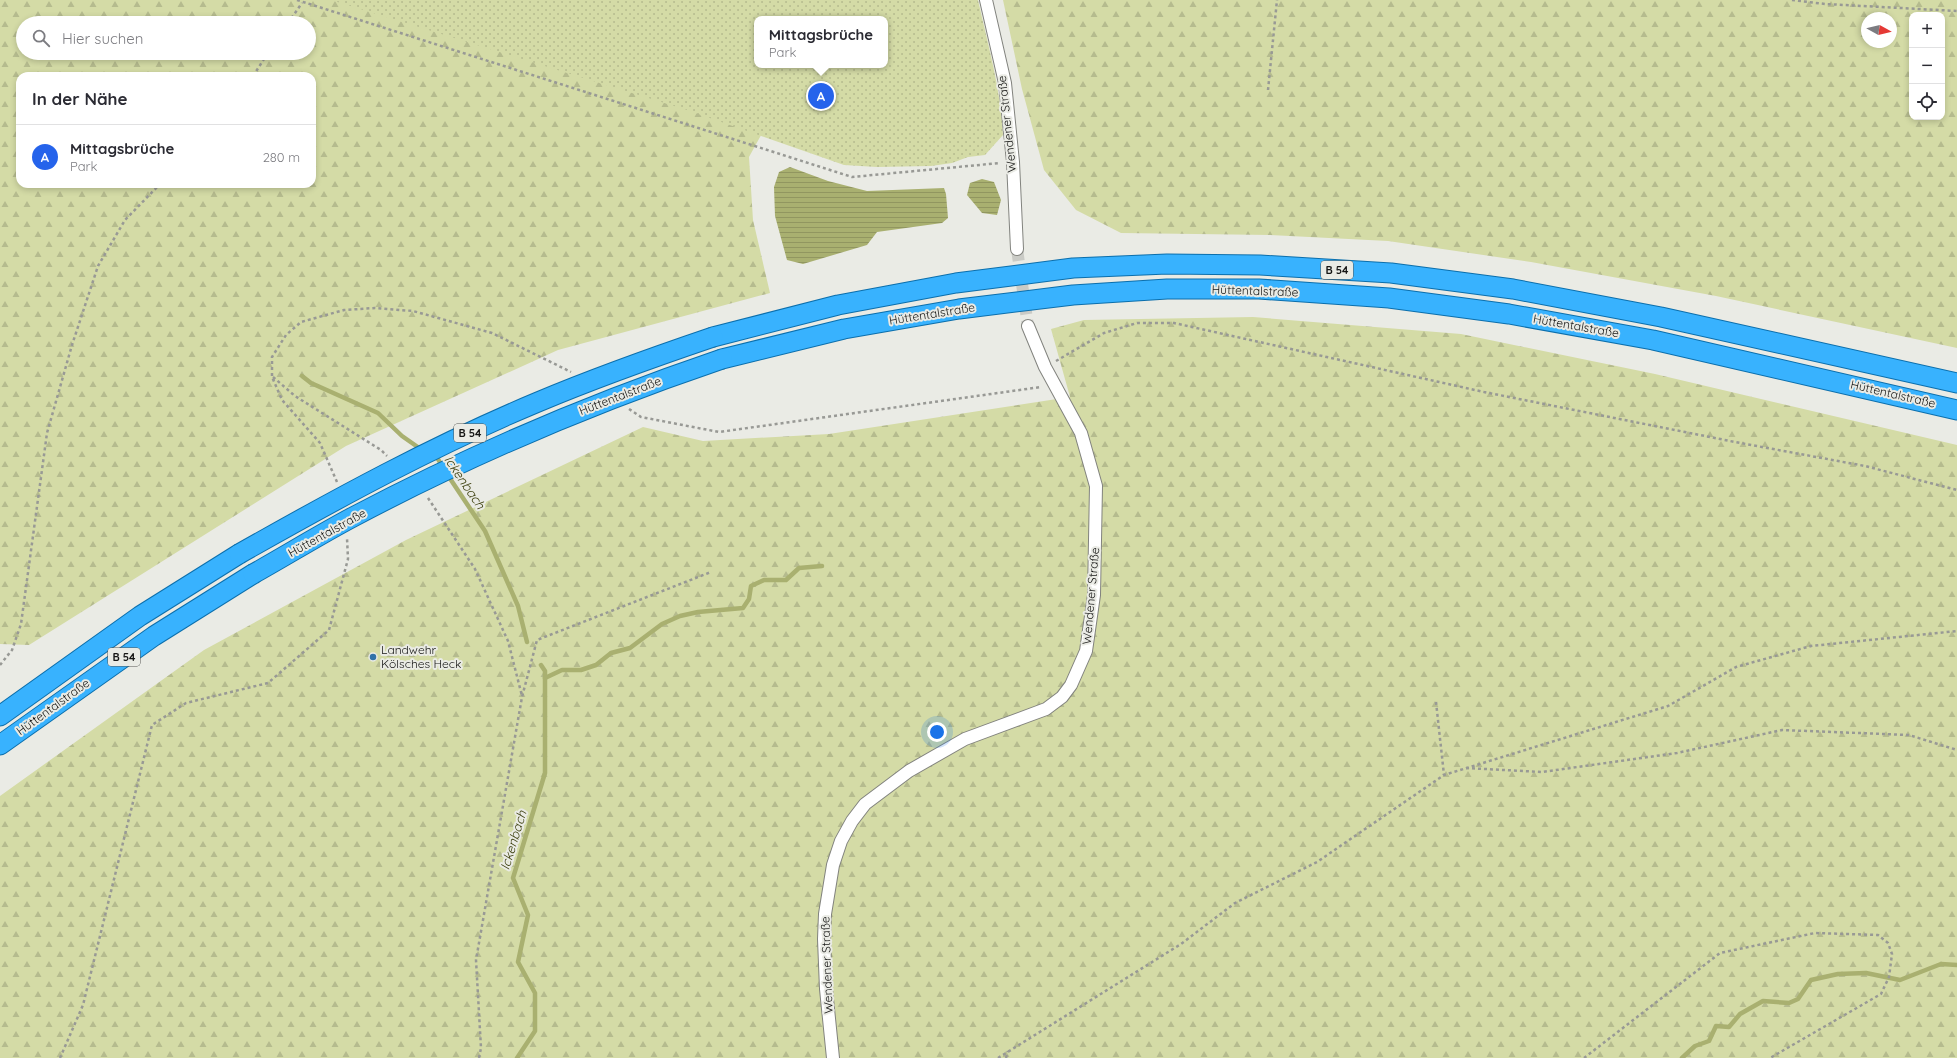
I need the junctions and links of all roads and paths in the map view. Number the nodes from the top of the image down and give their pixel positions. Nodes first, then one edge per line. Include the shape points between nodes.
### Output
1 (297, 0) edge
2 (986, 0) edge
3 (1277, 0) edge
4 (1792, 0) edge
5 (302, 3) junction
6 (1957, 10) edge
7 (293, 16) edge
8 (263, 60) edge
9 (256, 72) edge
10 (1268, 90) dead end
11 (1013, 162) junction
12 (156, 188) edge
13 (1018, 249) tunnel mouth
14 (1028, 326) tunnel mouth
15 (1045, 368) junction
16 (576, 374) dead end
17 (272, 377) junction
18 (1957, 383) edge
19 (1055, 385) junction
20 (628, 409) dead end
21 (1957, 410) edge
22 (392, 461) dead end
23 (338, 484) dead end
24 (1957, 490) edge
25 (426, 495) dead end
26 (347, 536) dead end
27 (711, 572) dead end
28 (1957, 631) edge
29 (0, 665) edge
30 (522, 697) junction
31 (1436, 702) dead end
32 (0, 716) edge
33 (0, 745) edge
34 (1957, 750) edge
35 (1463, 768) junction
36 (1444, 776) junction
37 (1008, 1051) junction
38 (60, 1058) edge
39 (479, 1058) edge
40 (833, 1058) edge
41 (998, 1058) edge
42 (1006, 1058) edge
43 (1584, 1058) edge
44 (1770, 1058) edge

1 - 5 path
2 - 11 street, Wendener Straße via 1005,83
3 - 10 path
4 - 6 path
5 - 7 path
5 - 11 path via 852,177
8 - 9 path
11 - 13 street, Wendener Straße
12 - 29 path via 125,220 96,273 72,345 47,434 21,624 12,650
14 - 15 street, Wendener Straße
15 - 19 street, Wendener Straße
15 - 24 path via 1104,333 1137,324 1174,323 1492,393 1865,466
16 - 17 path via 492,333 414,311 375,308 344,310 301,322 286,335 272,357
17 - 22 path via 296,396 381,450
17 - 23 path via 282,400 320,443
18 - 32 highway, Hüttentalstraße / B 54, bridge via 1669,318 1513,289 1391,273 1260,265 1166,264 1073,268 988,279 838,305 713,337 636,363 530,405 440,446 239,554 140,616
19 - 20 path via 719,432 641,417
19 - 40 street, Wendener Straße via 1081,433 1096,486 1094,595 1086,651 1071,685 1062,697 1046,710 965,739 909,771 865,804 852,821 841,841 833,865 825,914 826,989
21 - 33 highway, Hüttentalstraße / B 54, bridge via 1653,340 1509,314 1389,298 1259,289 1167,289 1081,294 966,308 844,329 722,359 629,391 456,466 353,517 253,574 154,636
25 - 30 path via 475,569 508,641
26 - 38 path via 348,559 329,630 268,683 186,703 152,725 83,1005
27 - 30 path via 537,640
28 - 35 path via 1811,646 1736,667 1668,706
30 - 39 path via 476,960 481,1048
31 - 36 path
34 - 35 path via 1910,735 1782,730 1677,753 1542,772
35 - 36 path
36 - 37 path via 1317,862 1235,902 1181,944
37 - 41 path
37 - 42 path
43 - 44 path via 1720,953 1815,933 1878,935 1888,943 1892,954 1889,977 1881,994

